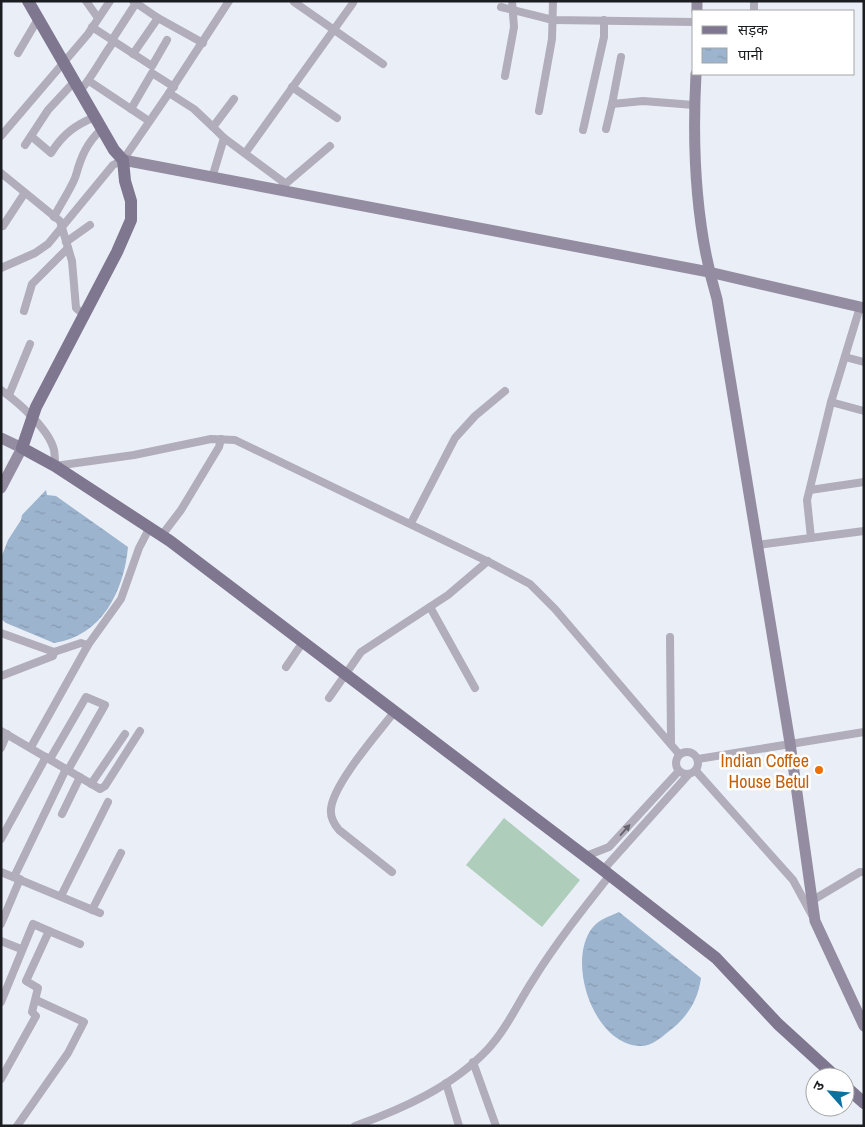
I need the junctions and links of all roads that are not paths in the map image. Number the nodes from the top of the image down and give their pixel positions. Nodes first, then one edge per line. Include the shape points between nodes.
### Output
1 (28, 1) edge
2 (86, 1) edge
3 (110, 1) edge
4 (229, 1) edge
5 (512, 1) edge
6 (553, 1) edge
7 (135, 2) edge
8 (294, 2) edge
9 (353, 3) dead end
10 (501, 7) dead end
11 (512, 10) junction
12 (98, 18) junction
13 (158, 18) junction
14 (38, 19) junction
15 (553, 20) junction
16 (604, 20) junction
17 (692, 22) edge
18 (92, 27) junction
19 (333, 28) junction
20 (166, 40) dead end
21 (113, 41) junction
22 (203, 43) junction
23 (18, 53) dead end
24 (133, 54) junction
25 (621, 57) dead end
26 (64, 63) junction
27 (383, 64) dead end
28 (696, 75) edge
29 (505, 76) dead end
30 (89, 81) junction
31 (77, 86) junction
32 (292, 87) junction
33 (172, 90) junction
34 (234, 99) dead end
35 (612, 104) junction
36 (694, 104) junction
37 (132, 109) junction
38 (539, 111) dead end
39 (95, 117) junction
40 (337, 118) dead end
41 (149, 121) junction
42 (213, 127) junction
43 (102, 129) junction
44 (606, 129) dead end
45 (583, 130) dead end
46 (1, 136) edge
47 (31, 136) junction
48 (224, 138) junction
49 (25, 145) dead end
50 (330, 146) dead end
51 (246, 152) junction
52 (123, 160) junction
53 (1, 173) edge
54 (212, 178) junction
55 (283, 189) junction
56 (24, 194) junction
57 (54, 217) junction
58 (90, 225) dead end
59 (3, 226) dead end
60 (62, 228) junction
61 (67, 245) junction
62 (1, 268) edge
63 (709, 272) junction
64 (862, 308) edge
65 (24, 310) dead end
66 (84, 315) junction
67 (30, 344) dead end
68 (845, 357) junction
69 (864, 362) edge
70 (1, 390) edge
71 (505, 392) dead end
72 (8, 395) junction
73 (831, 402) junction
74 (864, 411) edge
75 (33, 420) junction
76 (1, 438) edge
77 (221, 438) junction
78 (22, 448) junction
79 (55, 466) junction
80 (4, 475) edge
81 (864, 482) edge
82 (1, 488) edge
83 (810, 490) junction
84 (411, 523) junction
85 (150, 528) junction
86 (864, 531) edge
87 (162, 535) junction
88 (811, 538) junction
89 (757, 545) junction
90 (488, 561) junction
91 (430, 606) junction
92 (1, 633) edge
93 (670, 636) dead end
94 (303, 642) junction
95 (88, 645) junction
96 (54, 652) junction
97 (286, 667) dead end
98 (347, 675) junction
99 (1, 676) edge
100 (475, 688) dead end
101 (329, 698) dead end
102 (394, 711) junction
103 (140, 731) dead end
104 (864, 732) edge
105 (4, 733) edge
106 (125, 734) dead end
107 (671, 742) junction
108 (790, 743) junction
109 (31, 747) junction
110 (1, 748) edge
111 (679, 754) junction
112 (48, 758) junction
113 (698, 759) junction
114 (67, 769) junction
115 (696, 770) junction
116 (678, 772) junction
117 (688, 775) junction
118 (80, 777) junction
119 (91, 784) junction
120 (108, 802) dead end
121 (62, 814) dead end
122 (1, 839) edge
123 (121, 852) dead end
124 (586, 856) junction
125 (1, 872) edge
126 (392, 872) dead end
127 (864, 872) edge
128 (607, 873) junction
129 (17, 878) junction
130 (61, 896) junction
131 (812, 900) junction
132 (815, 921) junction
133 (1, 924) edge
134 (48, 931) junction
135 (1, 941) edge
136 (80, 944) dead end
137 (21, 949) junction
138 (36, 1000) junction
139 (1, 1002) edge
140 (864, 1026) edge
141 (473, 1062) junction
142 (825, 1067) edge
143 (1, 1079) edge
144 (446, 1082) junction
145 (17, 1126) edge
146 (355, 1126) edge
147 (459, 1126) edge
148 (496, 1126) edge

1 - 14 main road
2 - 12 street
3 - 12 street
4 - 22 street
5 - 11 street
6 - 15 street
7 - 13 street
7 - 21 street
8 - 19 street
9 - 19 street
10 - 11 street
11 - 15 street
11 - 29 street via 514,27
12 - 18 street
13 - 22 street
13 - 24 street
14 - 23 street
14 - 26 main road
15 - 16 street
15 - 38 street
16 - 17 street
16 - 45 street via 604,37
18 - 21 street
18 - 26 street
19 - 27 street
19 - 32 street
20 - 24 street via 152,66
21 - 24 street
21 - 30 street
22 - 33 street
25 - 35 street
26 - 31 main road
26 - 46 street
28 - 36 main road
30 - 31 street
30 - 37 street
31 - 39 main road
31 - 47 street via 48,110
32 - 40 street
32 - 51 street
33 - 37 street via 152,73
33 - 41 street
33 - 42 street
34 - 42 street
35 - 36 street via 643,101
35 - 44 street
36 - 63 main road via 694,157
37 - 41 street
39 - 43 main road
39 - 47 street via 64,134 51,153
41 - 52 street
42 - 48 street
43 - 52 main road
43 - 57 street via 85,149 76,168 76,176
47 - 49 street
48 - 51 street
48 - 54 street
50 - 55 street
51 - 55 street via 282,181
52 - 54 main road
52 - 60 street via 113,165
52 - 66 main road via 131,201 131,220
53 - 56 street
54 - 55 main road
55 - 63 main road
56 - 57 street
56 - 59 street
57 - 60 street
58 - 61 street
60 - 61 street
60 - 62 street via 35,253
61 - 65 street via 32,284
61 - 66 street via 76,286 76,308
63 - 64 main road
63 - 89 main road via 717,299
64 - 68 street
66 - 75 main road via 36,407
67 - 72 street
68 - 69 street
68 - 73 street
70 - 72 street
71 - 84 street via 475,416 455,438
72 - 75 street
73 - 74 street
73 - 83 street
75 - 78 main road
75 - 79 street via 50,439
76 - 78 main road
77 - 79 street
77 - 84 street via 258,450
77 - 87 street via 220,447
78 - 79 main road
78 - 80 main road
79 - 85 main road
80 - 82 main road
81 - 83 street
83 - 88 street via 807,500
84 - 90 street
85 - 87 main road
85 - 95 street via 139,548 121,599
86 - 88 street
87 - 94 main road
88 - 89 street
89 - 108 main road
90 - 91 street
90 - 107 street via 530,584
91 - 98 street via 361,652
91 - 100 street
92 - 96 street
93 - 107 street
94 - 97 street
94 - 98 main road
95 - 96 street
95 - 109 street
96 - 99 street via 53,656 42,661
98 - 101 street
98 - 102 main road
102 - 124 main road
102 - 126 street via 346,776 333,797 330,810 339,830
103 - 119 street via 105,786 100,789
104 - 108 street
105 - 109 street
105 - 110 street
106 - 119 street
107 - 111 street
108 - 113 street
108 - 131 main road
109 - 112 street
111 - 113 street via 693,753
111 - 116 street via 675,760
112 - 114 street
112 - 114 street via 86,697 106,705
112 - 122 street
113 - 115 street
114 - 118 street
114 - 129 street
115 - 117 street
115 - 132 street via 793,880
116 - 117 street
124 -> 116 street via 609,848
117 - 128 street
118 - 119 street
118 - 121 street
120 - 130 street
123 - 130 street via 96,912
124 - 128 main road
125 - 129 street
127 - 131 street
128 - 141 street via 562,936 504,1028
128 - 142 main road via 716,958 778,1024
129 - 130 street
129 - 133 street
131 - 132 main road
132 - 140 main road
134 - 136 street
134 - 137 street via 33,924
134 - 138 street via 26,981 38,988
135 - 137 street
137 - 139 street
138 - 143 street via 32,1012 36,1016
138 - 145 street via 84,1022 68,1053
141 - 144 street
141 - 148 street
144 - 146 street via 396,1111
144 - 147 street

